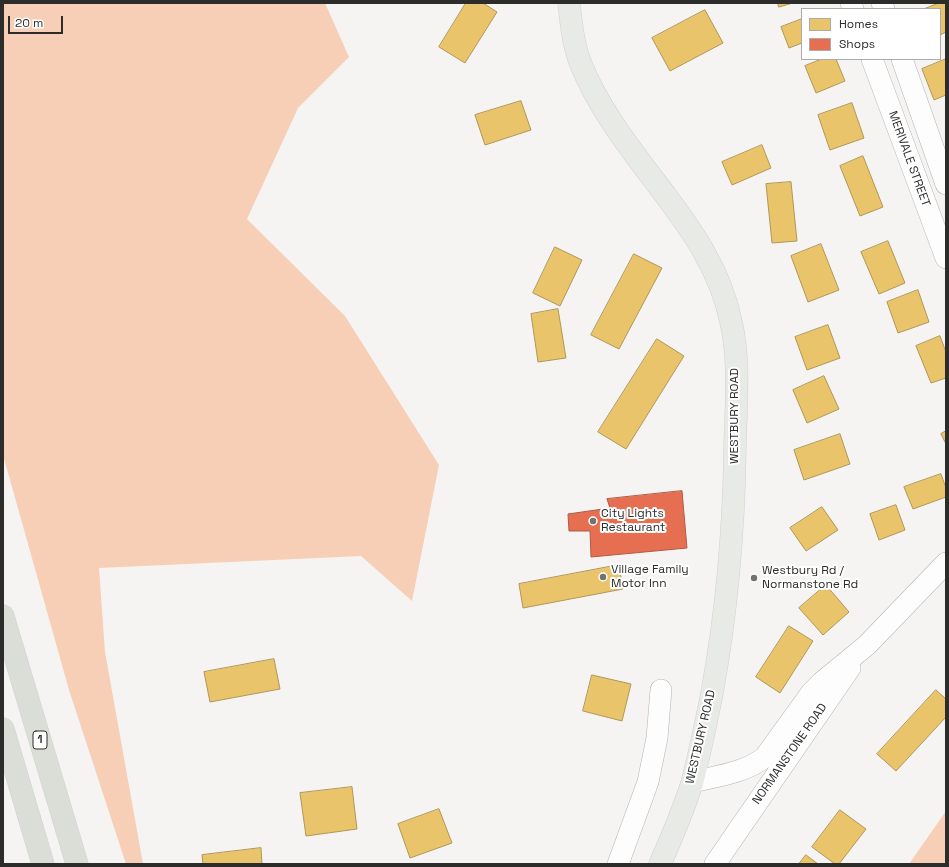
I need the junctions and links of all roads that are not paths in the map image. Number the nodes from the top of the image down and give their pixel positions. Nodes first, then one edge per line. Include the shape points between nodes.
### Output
1 (569, 3) edge
2 (872, 60) edge
3 (902, 60) edge
4 (946, 184) edge
5 (946, 258) edge
6 (946, 563) edge
7 (3, 616) edge
8 (867, 645) junction
9 (661, 690) dead end
10 (3, 729) edge
11 (692, 782) junction
12 (44, 864) edge
13 (77, 864) edge
14 (618, 864) edge
15 (660, 864) edge
16 (715, 864) edge

1 - 11 main road, WESTBURY ROAD via 573,35 580,61 595,91 612,122 689,227 705,253 725,298 732,324 736,389 731,553 721,645
2 - 5 street, MERIVALE STREET
3 - 4 street
6 - 8 street, NORMANSTONE ROAD
7 - 13 highway, 1
8 - 11 street, NORMANSTONE ROAD via 812,692 765,756 756,764 746,769
8 - 16 street, NORMANSTONE ROAD
9 - 14 street via 657,738 648,782
10 - 12 highway
11 - 15 main road, WESTBURY ROAD via 676,829

